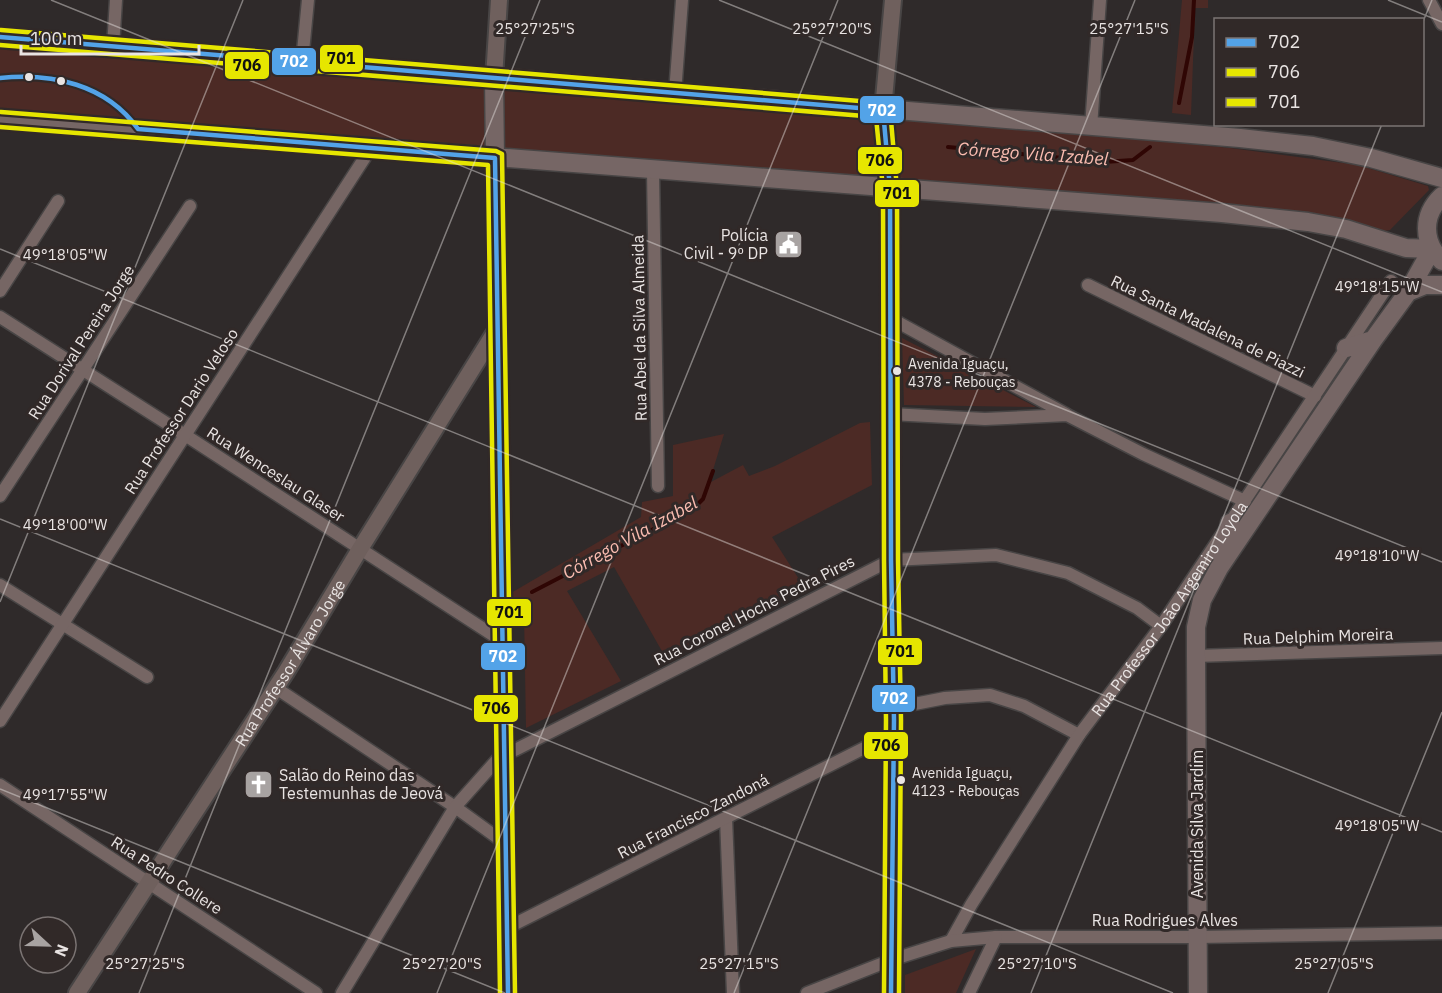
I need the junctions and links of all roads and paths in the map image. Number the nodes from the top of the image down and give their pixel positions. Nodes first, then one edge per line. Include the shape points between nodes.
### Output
1 (116, 0) edge
2 (308, 0) edge
3 (499, 0) edge
4 (682, 0) edge
5 (892, 0) edge
6 (1100, 0) edge
7 (1429, 0) edge
8 (1442, 24) edge
9 (0, 37) edge
10 (113, 46) junction
11 (302, 62) junction
12 (494, 78) junction
13 (675, 93) junction
14 (883, 110) junction
15 (0, 119) edge
16 (1091, 127) junction
17 (371, 148) junction
18 (495, 158) junction
19 (653, 171) junction
20 (1442, 178) edge
21 (890, 189) junction
22 (1442, 196) edge
23 (58, 201) dead end
24 (190, 206) dead end
25 (1406, 248) junction
26 (1437, 255) edge
27 (1422, 267) junction
28 (1392, 281) dead end
29 (1088, 285) dead end
30 (1442, 285) edge
31 (0, 291) edge
32 (1408, 292) junction
33 (0, 317) edge
34 (890, 318) junction
35 (498, 328) junction
36 (1373, 340) junction
37 (1346, 348) junction
38 (82, 370) junction
39 (1315, 396) junction
40 (890, 414) junction
41 (1067, 415) junction
42 (185, 435) junction
43 (658, 486) dead end
44 (0, 496) edge
45 (1245, 501) junction
46 (1230, 523) junction
47 (360, 549) junction
48 (891, 560) junction
49 (1219, 568) junction
50 (0, 585) edge
51 (61, 625) junction
52 (1161, 626) junction
53 (502, 641) junction
54 (1442, 648) edge
55 (1196, 656) junction
56 (147, 677) dead end
57 (276, 688) junction
58 (894, 708) junction
59 (0, 722) edge
60 (894, 733) junction
61 (1079, 735) junction
62 (504, 752) junction
63 (0, 784) edge
64 (455, 807) junction
65 (726, 819) junction
66 (506, 844) junction
67 (149, 883) junction
68 (507, 928) junction
69 (1442, 933) edge
70 (1198, 937) junction
71 (996, 938) junction
72 (951, 940) junction
73 (891, 960) junction
74 (78, 993) edge
75 (316, 993) edge
76 (342, 993) edge
77 (508, 993) edge
78 (733, 993) edge
79 (807, 993) edge
80 (891, 993) edge
81 (969, 993) edge
82 (1198, 993) edge

1 - 10 street
2 - 11 street
3 - 12 main road
4 - 13 street
5 - 14 main road
6 - 16 street
7 - 8 street
9 - 10 main road
10 - 11 main road
11 - 12 main road
12 - 13 main road
12 - 18 main road
13 - 14 main road
14 - 16 main road
14 - 21 main road
15 - 17 main road
16 - 20 main road via 1313,146
17 - 18 main road
17 - 42 street, Rua Professor Dario Veloso
18 - 19 main road
18 - 35 main road
19 - 21 main road
19 - 43 street, Rua Abel da Silva Almeida
21 - 25 main road via 1308,222
21 - 34 main road
22 - 26 main road via 1427,225
23 - 31 street
24 - 38 street, Rua Dorival Pereira Jorge
25 - 26 main road
25 - 27 main road
26 - 27 main road, Rua Professor João Argemiro Loyola
27 - 32 main road, Rua Professor João Argemiro Loyola
28 - 37 street, Rua Professor João Argemiro Loyola
29 - 39 street, Rua Santa Madalena de Piazzi
30 - 32 main road via 1425,285
32 - 36 main road, Rua Professor João Argemiro Loyola
33 - 38 street, Rua Wenceslau Glaser
34 - 40 main road
34 - 41 street
35 - 47 main road, Rua Professor Álvaro Jorge
35 - 53 main road
36 - 37 main road
36 - 49 main road, Rua Professor João Argemiro Loyola
37 - 39 street, Rua Professor João Argemiro Loyola
38 - 42 street, Rua Wenceslau Glaser
38 - 44 street, Rua Dorival Pereira Jorge
39 - 45 street, Rua Professor João Argemiro Loyola
40 - 41 street via 985,419
40 - 48 main road
41 - 45 street
42 - 47 street, Rua Wenceslau Glaser
42 - 51 street, Rua Professor Dario Veloso
45 - 46 street, Rua Professor João Argemiro Loyola
46 - 49 main road
46 - 52 street, Rua Professor João Argemiro Loyola
47 - 53 street, Rua Wenceslau Glaser
47 - 57 main road, Rua Professor Álvaro Jorge
48 - 52 street, Rua Coronel Hoche Pedra Pires via 996,555 1068,573 1137,608
48 - 58 main road
48 - 62 street, Rua Coronel Hoche Pedra Pires via 515,750
49 - 55 main road, Rua Professor João Argemiro Loyola via 1202,600 1196,627
50 - 51 street
51 - 56 street
51 - 59 street, Rua Professor Dario Veloso
52 - 61 street, Rua Professor João Argemiro Loyola
53 - 62 main road
54 - 55 street, Rua Delphim Moreira
55 - 70 main road, Avenida Silva Jardim
57 - 64 street
57 - 67 main road, Rua Professor Álvaro Jorge
58 - 60 main road
58 - 61 street via 945,698 990,695 1024,706
60 - 65 street, Rua Francisco Zandoná
60 - 73 main road
61 - 72 street, Rua Professor João Argemiro Loyola
62 - 64 street
62 - 66 main road
63 - 67 street, Rua Pedro Collere
64 - 66 street
64 - 76 street
65 - 68 street, Rua Francisco Zandoná
65 - 78 street
66 - 68 main road
67 - 74 main road, Rua Professor Álvaro Jorge
67 - 75 street, Rua Pedro Collere
68 - 77 main road
69 - 70 street, Rua Rodrigues Alves
70 - 71 street, Rua Rodrigues Alves
70 - 82 main road, Avenida Silva Jardim
71 - 72 street, Rua Rodrigues Alves
71 - 81 street
72 - 73 street, Rua Rodrigues Alves
73 - 79 street, Rua Rodrigues Alves
73 - 80 main road

